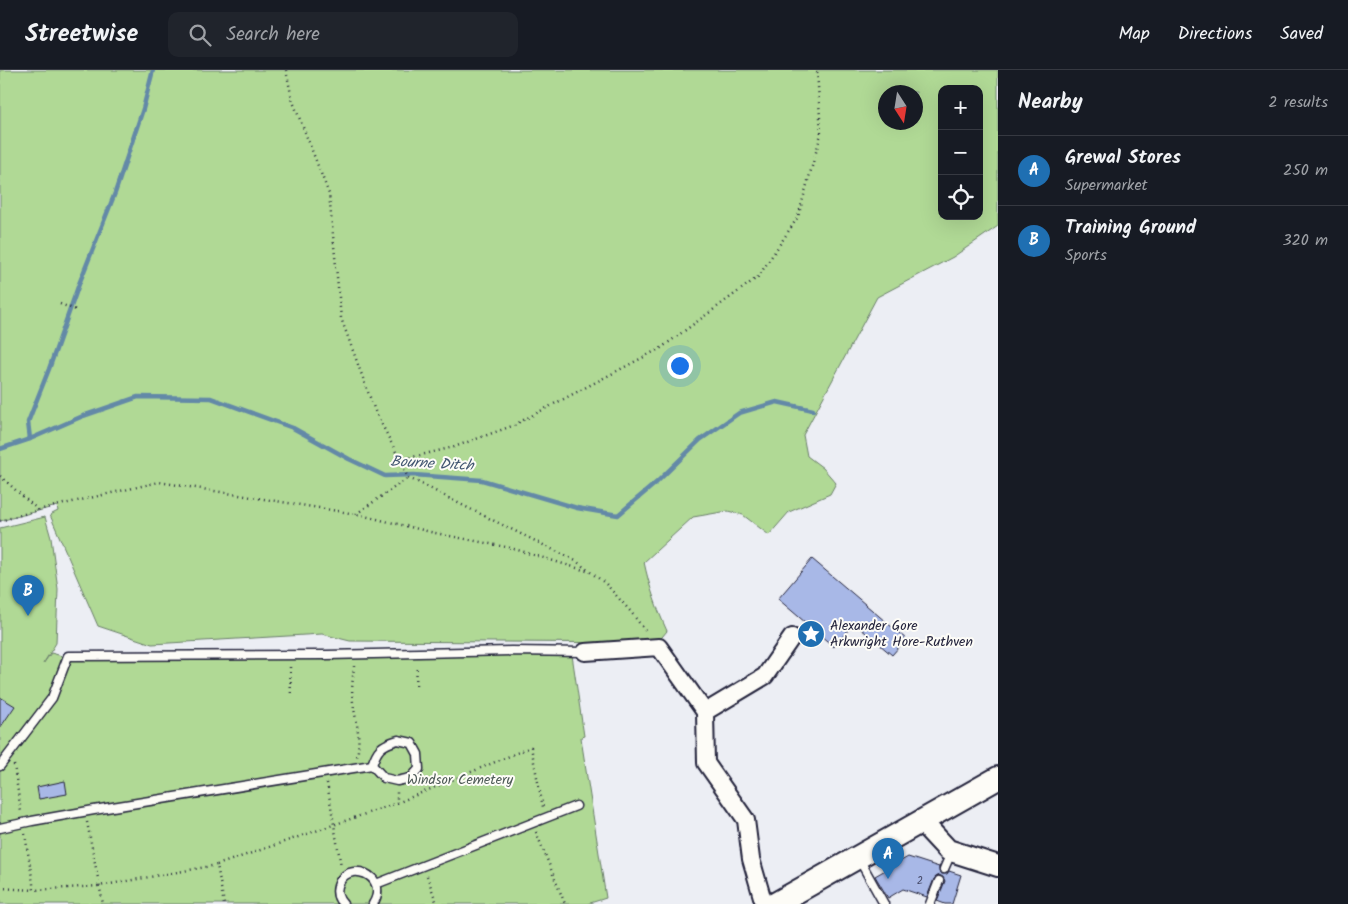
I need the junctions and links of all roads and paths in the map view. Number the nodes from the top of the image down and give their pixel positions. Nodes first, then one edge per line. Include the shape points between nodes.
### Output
1 (286, 70) edge
2 (818, 70) edge
3 (60, 304) dead end
4 (76, 310) dead end
5 (400, 460) junction
6 (0, 476) edge
7 (408, 478) junction
8 (38, 510) junction
9 (356, 514) junction
10 (0, 521) edge
11 (590, 572) junction
12 (792, 637) dead end
13 (659, 647) junction
14 (585, 652) joint
15 (417, 653) junction
16 (354, 654) junction
17 (289, 655) junction
18 (416, 685) dead end
19 (291, 695) dead end
20 (704, 712) junction
21 (12, 750) junction
22 (372, 765) junction
23 (0, 766) edge
24 (354, 768) junction
25 (325, 773) junction
26 (998, 778) edge
27 (397, 781) junction
28 (397, 804) junction
29 (576, 806) dead end
30 (85, 812) junction
31 (545, 818) junction
32 (921, 821) junction
33 (23, 823) junction
34 (532, 823) junction
35 (334, 825) junction
36 (0, 828) edge
37 (858, 857) junction
38 (217, 865) junction
39 (423, 866) junction
40 (998, 866) edge
41 (342, 878) junction
42 (939, 881) dead end
43 (376, 884) junction
44 (99, 886) junction
45 (0, 888) edge
46 (34, 890) junction
47 (341, 902) edge
48 (103, 904) edge
49 (224, 904) edge
50 (330, 904) edge
51 (372, 904) edge
52 (437, 904) edge
53 (565, 904) edge
54 (764, 904) edge
55 (775, 904) edge
56 (884, 904) edge
57 (930, 904) edge

1 - 5 path via 292,99 329,194 341,318 375,411
2 - 5 path via 821,134 798,217 758,277 661,348 512,426 454,447
3 - 4 path
5 - 7 path
6 - 8 path
7 - 9 path
7 - 11 path via 576,561
8 - 9 path via 159,482
8 - 10 path
9 - 11 path via 511,548
11 - 13 path via 606,584
12 - 20 street via 765,676
13 - 14 street
13 - 20 street
14 - 15 lane
15 - 16 lane
15 - 18 path
16 - 17 lane
16 - 24 path via 352,700 358,728
17 - 19 path
17 - 21 lane via 68,656 52,698
20 - 54 street via 706,763 746,820 750,859
21 - 23 lane
21 - 33 path
22 - 24 lane
22 - 27 lane via 384,778
22 - 27 lane via 376,753 386,744 398,740 412,744 418,754 419,769 411,778
24 - 25 lane
25 - 30 lane
25 - 35 path
26 - 32 main road
27 - 28 path
28 - 31 path via 531,747
28 - 35 path
29 - 31 lane
30 - 33 lane
30 - 44 path
31 - 34 lane
32 - 37 main road
32 - 40 street via 948,850 948,860
33 - 36 lane
33 - 46 path
34 - 39 lane
34 - 53 path
35 - 38 path
35 - 41 path
37 - 55 main road
37 - 56 lane
38 - 44 path
38 - 49 path
39 - 43 lane
39 - 52 path
41 - 43 lane via 356,871 365,872
41 - 47 lane via 337,889
42 - 57 lane
43 - 51 lane via 377,894
44 - 46 path
44 - 48 path
45 - 46 path
47 - 50 lane

